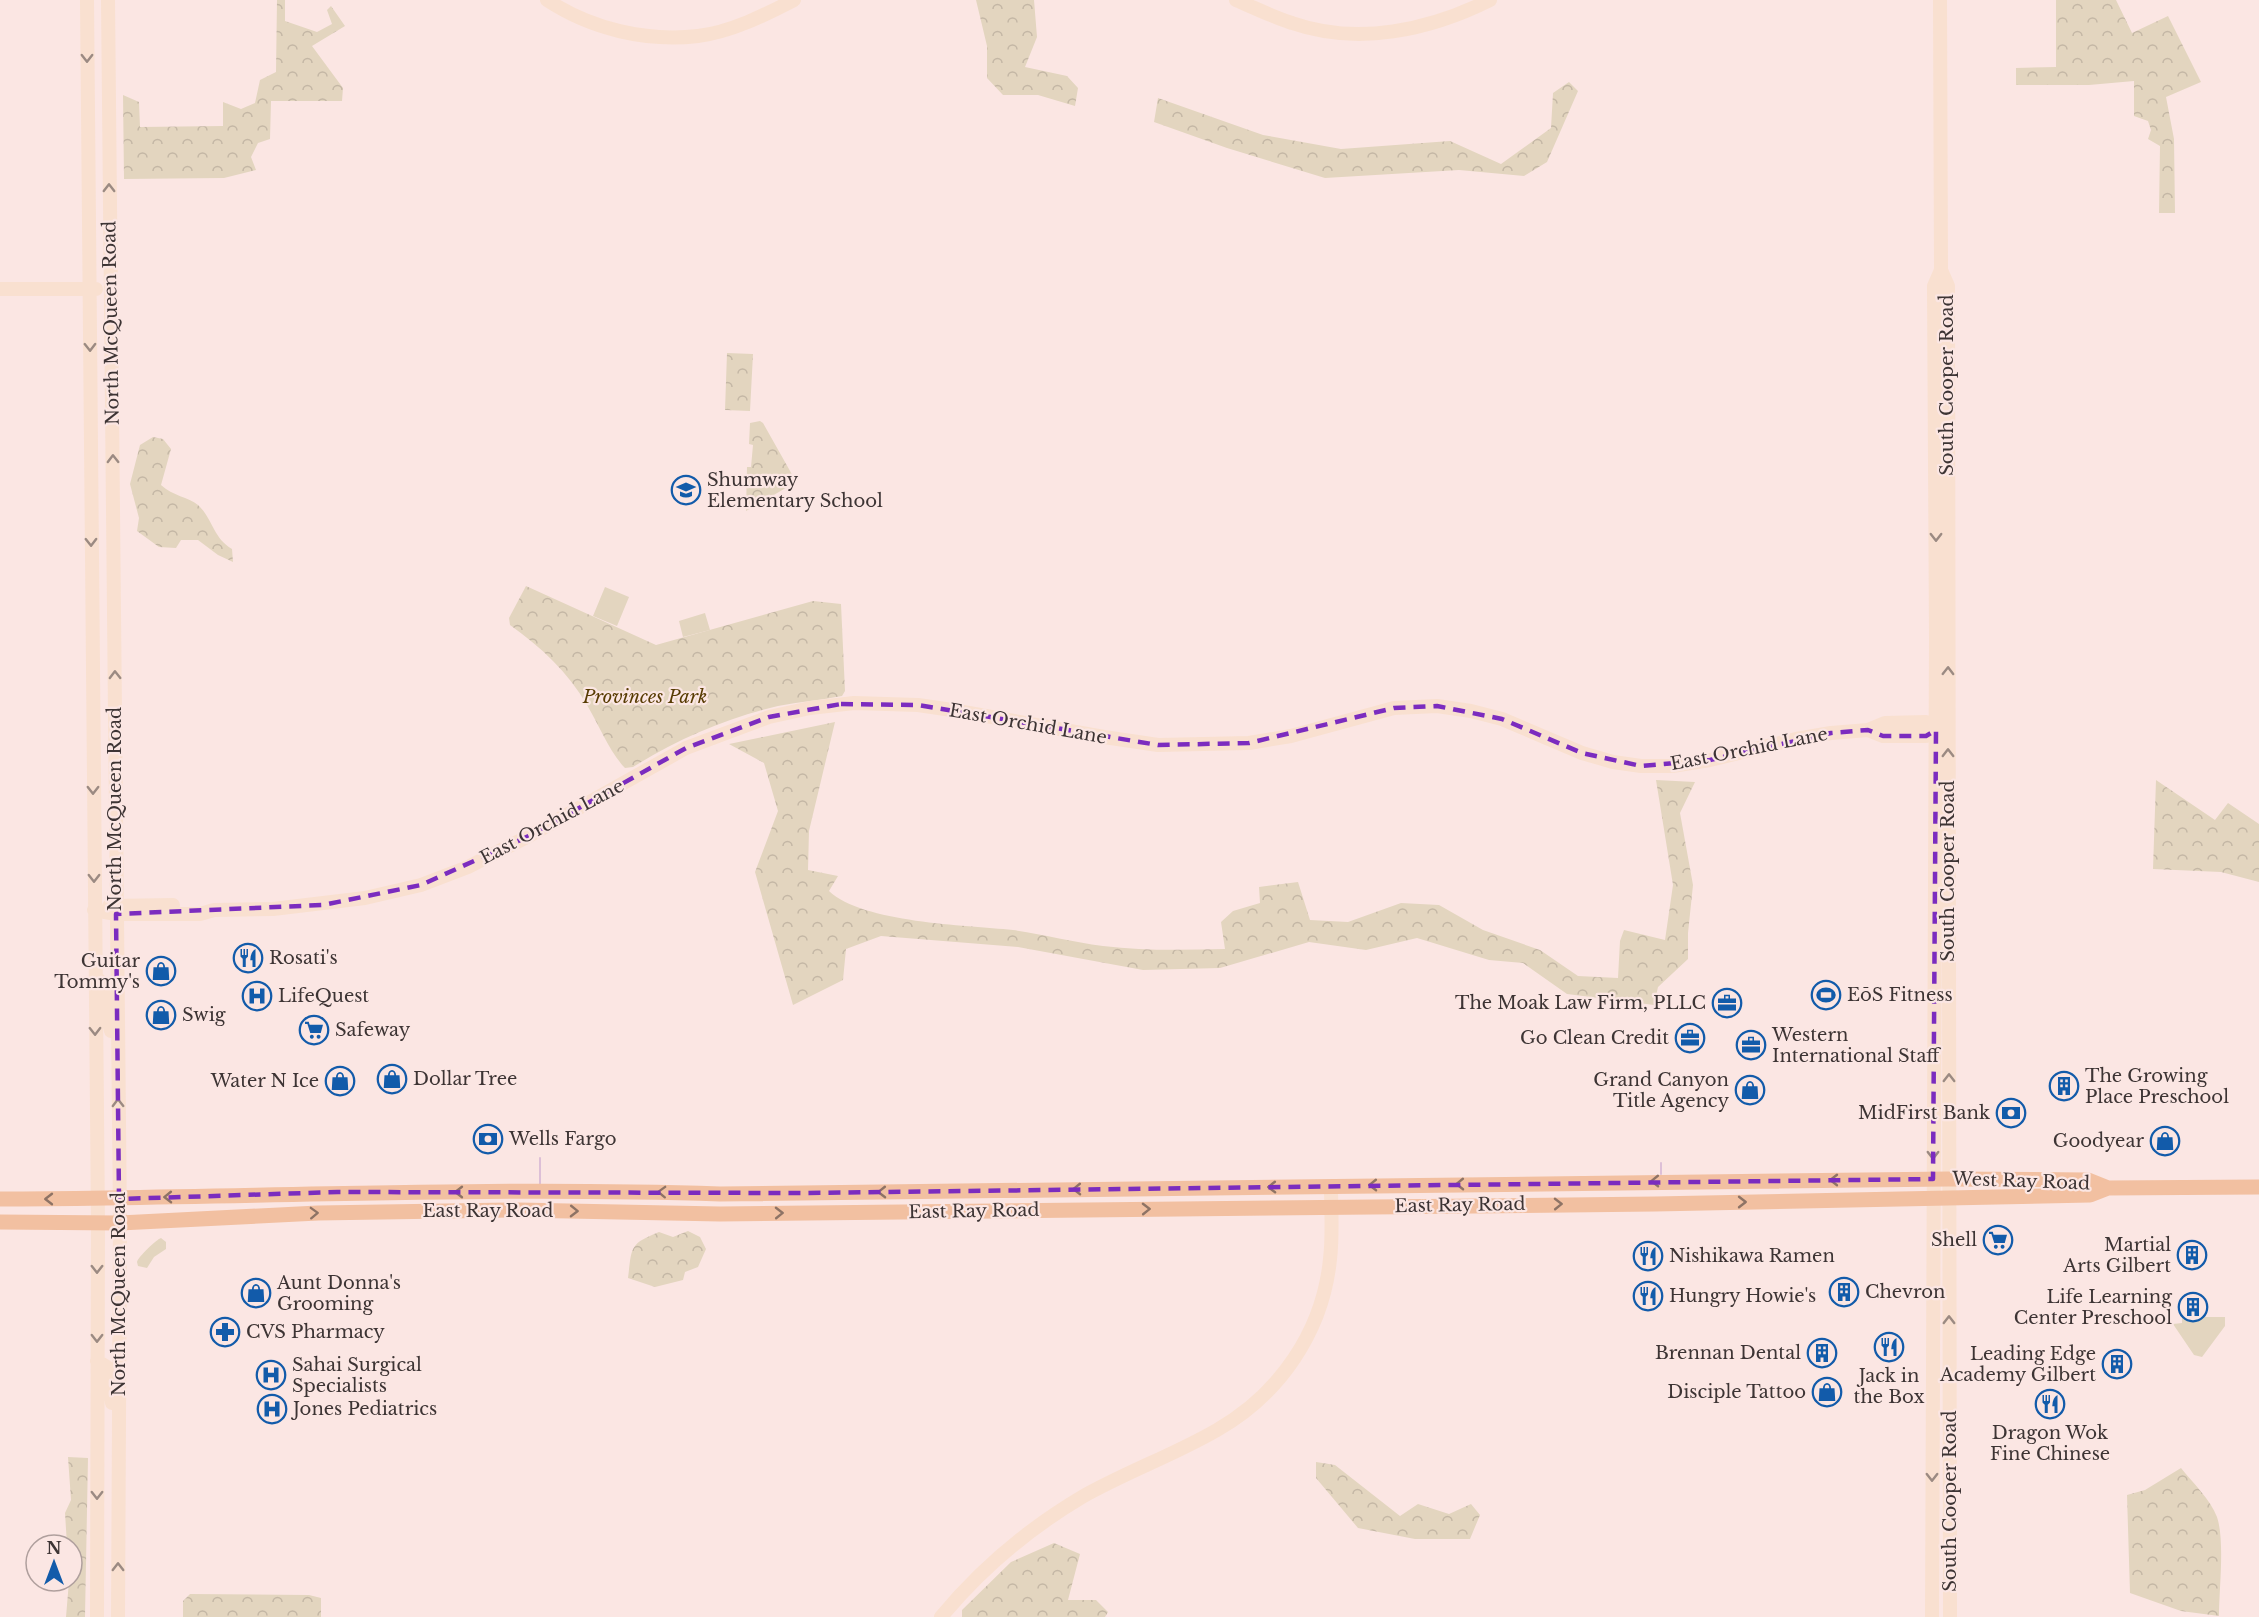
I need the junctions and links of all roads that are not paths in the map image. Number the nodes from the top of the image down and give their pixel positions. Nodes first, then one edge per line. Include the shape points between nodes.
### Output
1 (87, 0) edge
2 (108, 0) edge
3 (547, 0) edge
4 (794, 0) edge
5 (1236, 0) edge
6 (1490, 0) edge
7 (1940, 0) edge
8 (0, 289) edge
9 (89, 289) junction
10 (110, 289) junction
11 (1942, 730) junction
12 (94, 910) junction
13 (116, 910) junction
14 (95, 970) junction
15 (118, 1038) junction
16 (1941, 1179) junction
17 (1713, 1181) junction
18 (1331, 1186) junction
19 (2259, 1187) edge
20 (2108, 1188) junction
21 (338, 1192) junction
22 (1933, 1197) junction
23 (1949, 1197) junction
24 (119, 1198) junction
25 (0, 1199) edge
26 (97, 1199) junction
27 (1713, 1202) junction
28 (1331, 1207) junction
29 (248, 1216) junction
30 (0, 1222) edge
31 (120, 1222) junction
32 (98, 1223) junction
33 (97, 1362) junction
34 (1950, 1418) junction
35 (1933, 1419) junction
36 (119, 1437) junction
37 (97, 1617) edge
38 (118, 1617) edge
39 (940, 1617) edge
40 (1932, 1617) edge
41 (1950, 1617) edge

1 -> 9 main road, North McQueen Road
10 -> 2 main road, North McQueen Road
3 - 4 main road via 593,24 661,37 699,36 733,27
5 - 6 main road via 1293,24 1365,35 1434,23
7 - 11 main road, South Cooper Road via 1941,270 1934,286 1942,478
8 - 9 main road
9 - 10 main road
9 -> 12 main road, North McQueen Road
13 -> 10 main road, North McQueen Road
11 - 13 main road, East Orchid Lane via 1926,736 1883,736 1868,730 1831,733 1682,765 1641,766 1582,753 1502,719 1437,706 1394,708 1291,736 1249,743 1158,745 918,705 848,703 769,717 686,748 529,836 468,867 421,885 323,905 200,914
11 - 16 main road, South Cooper Road
12 - 13 main road, East Orchid Lane
12 - 14 main road, North McQueen Road
13 - 15 main road, North McQueen Road
14 - 15 main road via 105,997 110,1029
14 -> 26 main road, North McQueen Road
24 -> 15 main road, North McQueen Road
16 -> 17 main road, East Ray Road
16 - 20 main road, West Ray Road via 2088,1180
16 - 22 main road, South Cooper Road
16 - 23 main road, South Cooper Road
17 -> 18 main road, East Ray Road
17 - 27 main road
18 -> 21 main road, East Ray Road via 720,1194 619,1190
18 - 28 main road
19 - 20 main road, West Ray Road
20 - 23 main road, West Ray Road via 2090,1195
21 -> 24 main road, East Ray Road
21 - 29 main road via 330,1198 282,1203
22 - 23 main road, East Ray Road
27 -> 22 main road, East Ray Road
22 - 35 main road, South Cooper Road
34 -> 23 main road, South Cooper Road
24 - 26 main road, East Ray Road
24 - 31 main road, North McQueen Road
26 -> 25 main road, East Ray Road
26 - 32 main road, North McQueen Road
28 -> 27 main road, East Ray Road
29 -> 28 main road, East Ray Road via 518,1210 720,1214
28 - 39 main road via 1331,1256 1322,1304 1310,1334 1271,1389 1217,1430 1083,1497 1030,1532 989,1564
29 - 31 main road, East Ray Road
30 - 32 main road, East Ray Road
31 - 32 main road, East Ray Road
31 - 36 main road, North McQueen Road
32 -> 33 main road, North McQueen Road
33 - 36 main road via 107,1367
33 -> 37 main road, North McQueen Road
34 - 35 main road
34 - 41 main road, South Cooper Road
35 -> 40 main road, South Cooper Road
38 -> 36 main road, North McQueen Road

